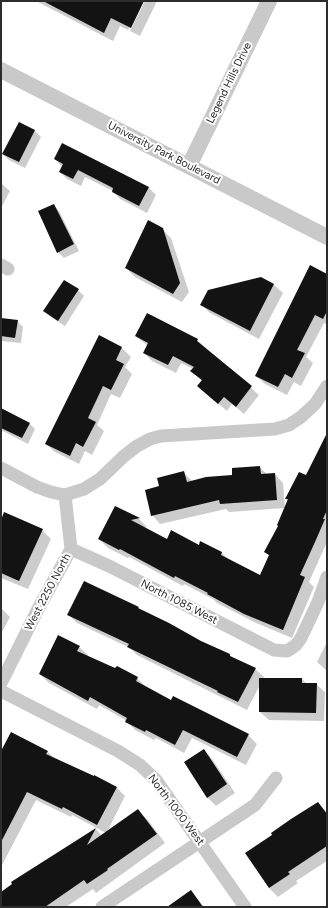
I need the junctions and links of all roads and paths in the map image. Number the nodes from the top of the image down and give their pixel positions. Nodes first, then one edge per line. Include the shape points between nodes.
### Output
1 (269, 1) edge
2 (2, 72) edge
3 (189, 166) junction
4 (327, 237) edge
5 (327, 386) edge
6 (1, 468) edge
7 (65, 495) junction
8 (71, 549) junction
9 (327, 577) edge
10 (1, 683) edge
11 (1, 691) edge
12 (276, 778) dead end
13 (200, 842) junction
14 (102, 907) edge
15 (245, 907) edge

1 - 3 street, Legend Hills Drive
2 - 3 street, University Park Boulevard
3 - 4 street, University Park Boulevard
5 - 7 street via 316,404 289,425 275,429 161,436 150,439 124,456 100,480
6 - 7 street via 51,492
7 - 8 street, West 2250 North
8 - 9 street, North 1085 West via 110,566 274,650 287,651 296,645 318,602
8 - 10 street, West 2250 North
11 - 13 street, North 1000 West via 118,751 140,765 156,780
12 - 13 street via 254,805
13 - 14 street
13 - 15 street, North 1000 West

